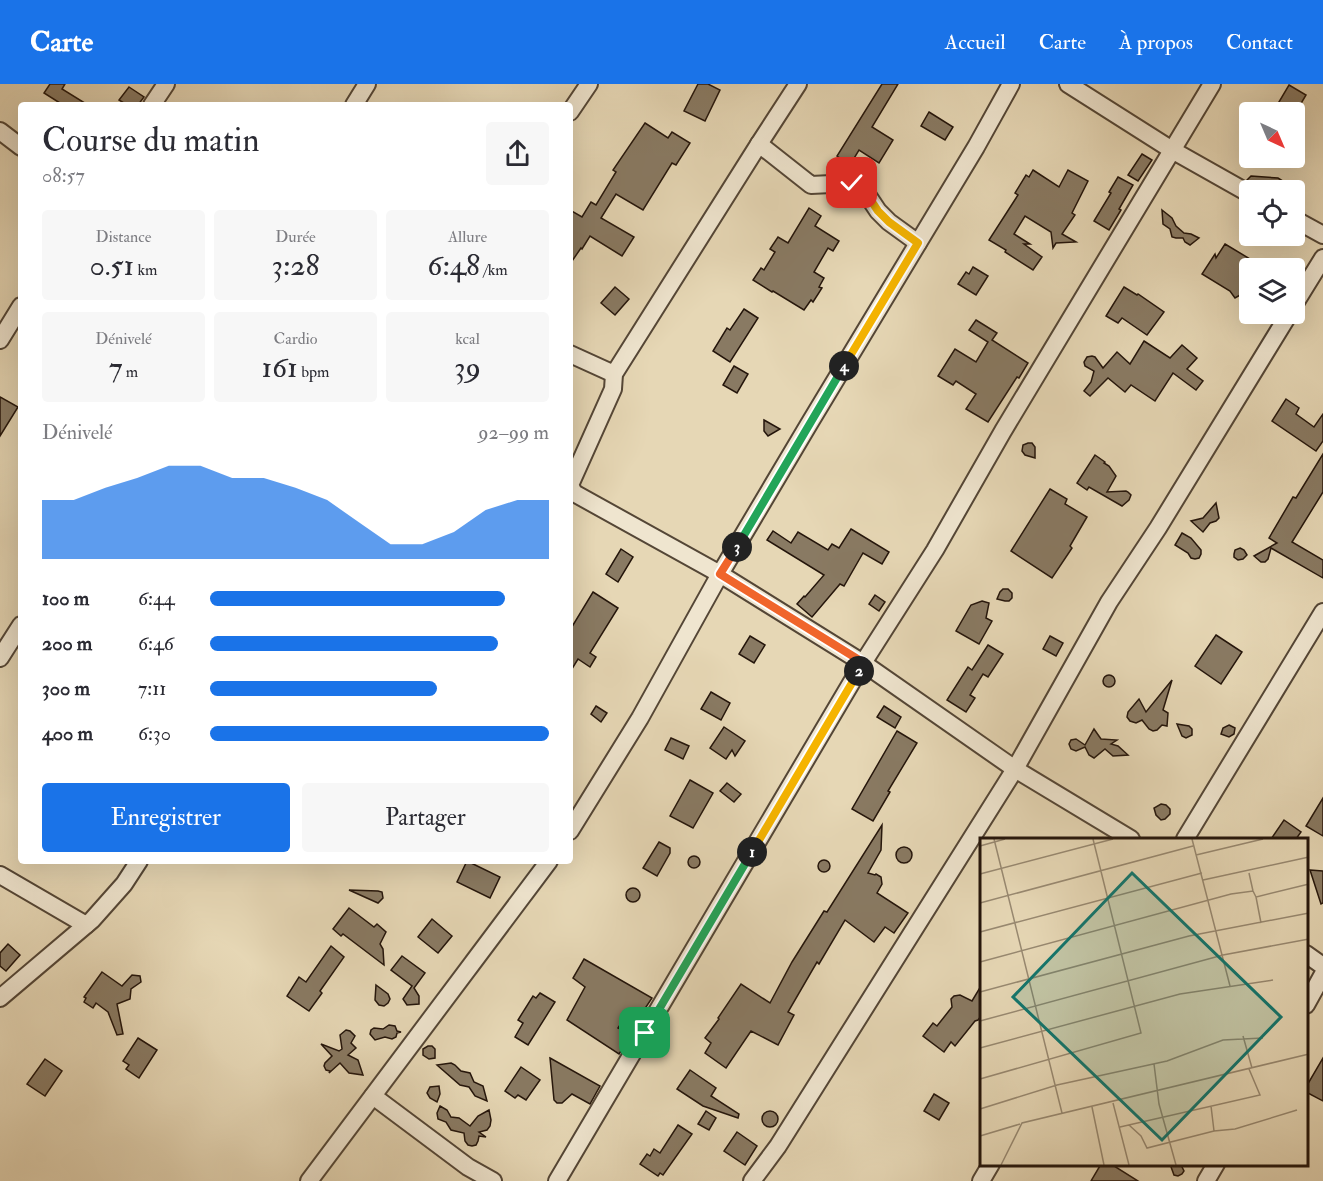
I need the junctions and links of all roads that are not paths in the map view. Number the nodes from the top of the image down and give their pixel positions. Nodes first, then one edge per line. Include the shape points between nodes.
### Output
1 (166, 84) edge
2 (366, 84) edge
3 (589, 84) edge
4 (798, 84) edge
5 (1011, 84) edge
6 (1068, 84) edge
7 (1212, 84) edge
8 (154, 102) edge
9 (356, 102) edge
10 (573, 108) edge
11 (0, 131) edge
12 (759, 144) junction
13 (18, 145) edge
14 (1172, 150) junction
15 (1239, 188) edge
16 (1305, 225) edge
17 (1323, 235) edge
18 (918, 243) junction
19 (1323, 258) edge
20 (1305, 287) edge
21 (18, 311) edge
22 (1283, 324) edge
23 (0, 340) edge
24 (573, 355) edge
25 (614, 374) junction
26 (573, 478) edge
27 (573, 491) edge
28 (720, 574) junction
29 (1323, 612) edge
30 (18, 630) edge
31 (0, 658) edge
32 (864, 663) junction
33 (1015, 769) junction
34 (573, 826) edge
35 (1129, 838) edge
36 (1186, 838) edge
37 (137, 864) edge
38 (547, 864) edge
39 (0, 875) edge
40 (86, 925) junction
41 (1308, 955) edge
42 (1323, 966) edge
43 (1323, 974) edge
44 (0, 998) edge
45 (1308, 1001) edge
46 (373, 1096) junction
47 (990, 1166) edge
48 (1215, 1166) edge
49 (309, 1181) edge
50 (493, 1181) edge
51 (557, 1181) edge
52 (752, 1181) edge
53 (981, 1181) edge
54 (1206, 1181) edge

1 - 8 street
2 - 9 street
3 - 10 street
4 - 12 street
5 - 18 street
6 - 14 street
7 - 14 street
11 - 13 street
12 - 18 street via 811,184 852,183 864,190 883,217
12 - 25 street
14 - 15 street
14 - 32 street
16 - 17 street
18 - 28 street
19 - 20 street
21 - 23 street
22 - 33 street via 1109,602
24 - 25 street
25 - 26 street via 613,389
27 - 28 street
28 - 32 street
28 - 34 street via 640,718
29 - 36 street
30 - 31 street
32 - 33 street
32 - 51 street
33 - 35 street
33 - 52 street via 778,1146
37 - 40 street
38 - 46 street
39 - 40 street
40 - 44 street
41 - 42 street
43 - 45 street
46 - 49 street
46 - 50 street via 468,1167
47 - 53 street
48 - 54 street

